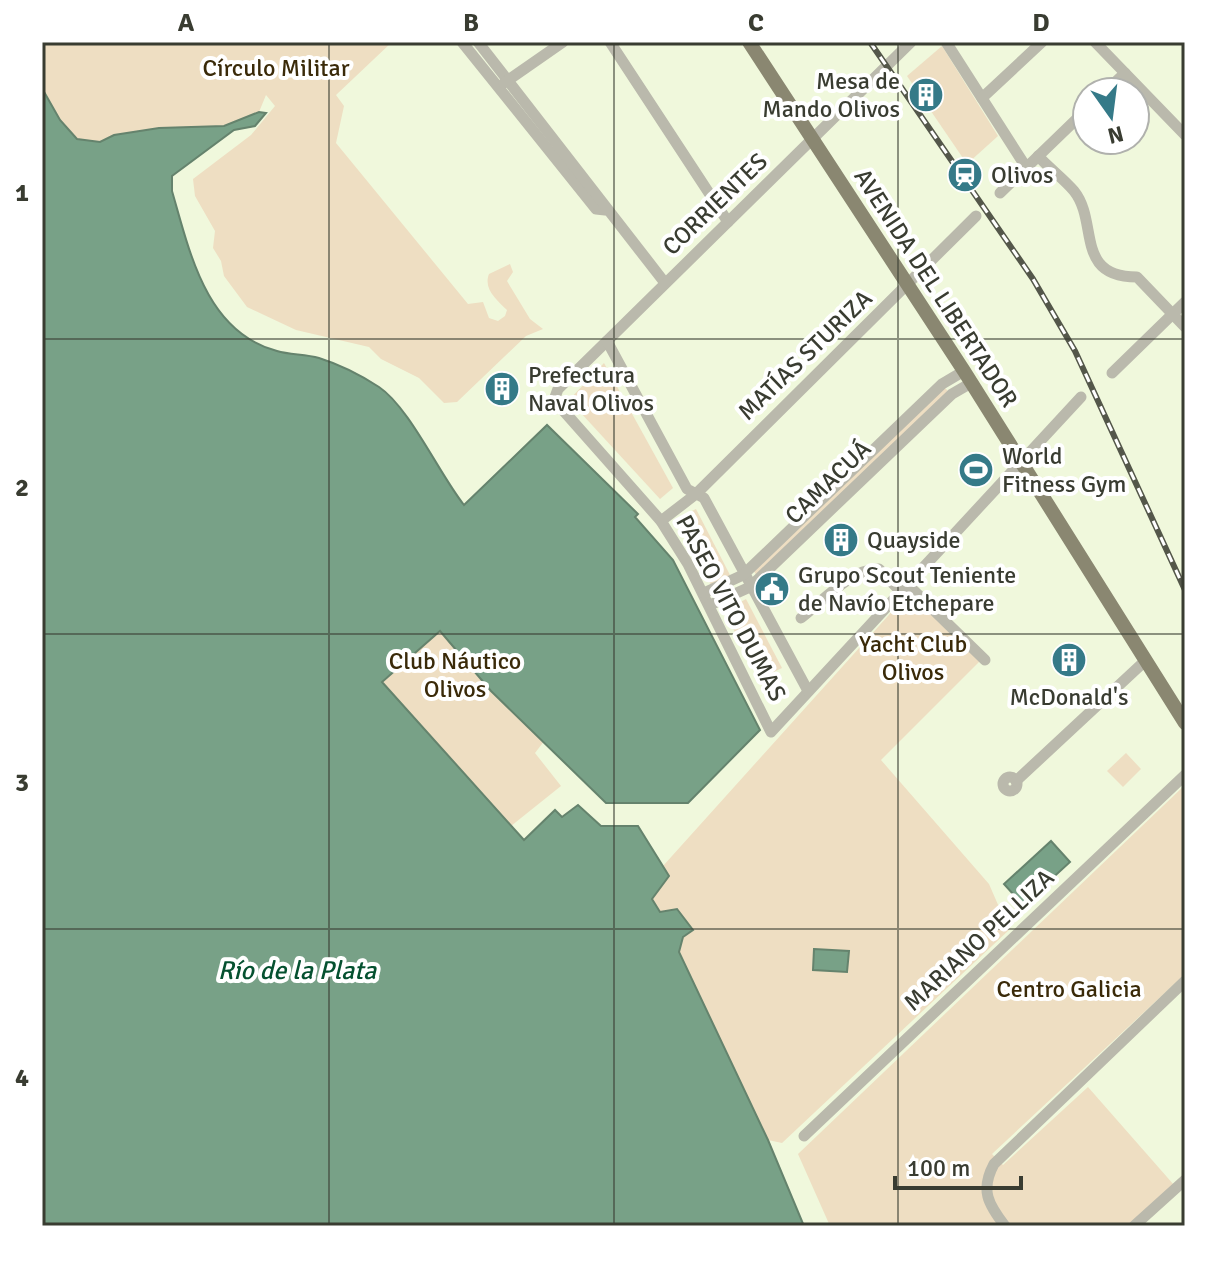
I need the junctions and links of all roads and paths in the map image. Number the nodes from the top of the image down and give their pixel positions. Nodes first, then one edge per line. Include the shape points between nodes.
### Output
1 (462, 42) edge
2 (478, 42) edge
3 (563, 42) edge
4 (610, 42) edge
5 (749, 42) edge
6 (946, 42) edge
7 (1042, 42) edge
8 (1099, 43) edge
9 (904, 45) edge
10 (1125, 73) junction
11 (1122, 76) edge
12 (504, 84) junction
13 (982, 98) junction
14 (1071, 124) edge
15 (1185, 135) edge
16 (814, 140) junction
17 (1038, 156) junction
18 (1026, 167) junction
19 (1000, 193) dead end
20 (976, 216) dead end
21 (728, 222) junction
22 (665, 283) junction
23 (908, 285) junction
24 (1185, 302) edge
25 (1173, 313) junction
26 (1185, 327) edge
27 (607, 341) junction
28 (1112, 373) dead end
29 (968, 377) junction
30 (1081, 397) dead end
31 (554, 400) joint
32 (900, 425) junction
33 (909, 435) junction
34 (1022, 463) junction
35 (696, 494) junction
36 (661, 521) junction
37 (808, 522) junction
38 (743, 575) junction
39 (750, 587) junction
40 (904, 588) junction
41 (704, 593) junction
42 (710, 605) junction
43 (801, 618) dead end
44 (985, 660) dead end
45 (1145, 661) junction
46 (808, 691) junction
47 (1185, 723) edge
48 (1185, 775) edge
49 (1015, 778) dead end
50 (1185, 981) edge
51 (804, 1136) dead end
52 (1185, 1180) edge
53 (1005, 1226) edge
54 (1134, 1226) edge

1 - 12 street
2 - 12 street
3 - 12 street
4 - 21 street
5 - 16 main road, AVENIDA DEL LIBERTADOR
6 - 13 street
7 - 13 street
8 - 10 street
9 - 16 street, CORRIENTES
10 - 11 street
10 - 15 street
12 - 22 street
13 - 18 street
14 - 17 street
16 - 21 street, CORRIENTES
16 - 23 main road, AVENIDA DEL LIBERTADOR
17 - 18 street
17 - 25 street via 1075,192 1093,257 1118,277 1137,277
18 - 19 street
20 - 23 street, MATÍAS STURIZA
21 - 22 street, CORRIENTES
22 - 27 street, CORRIENTES
23 - 29 main road, AVENIDA DEL LIBERTADOR
23 - 35 street, MATÍAS STURIZA
24 - 25 street
25 - 26 street
25 - 28 street
27 - 31 street, CORRIENTES via 558,389
27 - 35 street via 687,489
29 - 32 street, CAMACUÁ via 942,384
29 - 33 street, CAMACUÁ
29 - 34 main road, AVENIDA DEL LIBERTADOR
30 - 34 street
31 - 36 street, PASEO VITO DUMAS
32 - 33 street
32 - 37 street, CAMACUÁ
33 - 37 street, CAMACUÁ
34 - 40 street
34 - 45 main road, AVENIDA DEL LIBERTADOR
35 - 36 street, MATÍAS STURIZA
35 - 38 street via 704,498
36 - 41 street, PASEO VITO DUMAS
37 - 38 street, CAMACUÁ
37 - 39 street, CAMACUÁ
38 - 39 street
38 - 41 street, CAMACUÁ
39 - 42 street, CAMACUÁ
39 - 46 street
40 - 43 street via 874,568 851,578
40 - 44 street
40 - 46 street
41 - 42 street, PASEO VITO DUMAS
42 - 46 street, PASEO VITO DUMAS via 771,732
45 - 47 main road, AVENIDA DEL LIBERTADOR
45 - 49 street
48 - 51 street, MARIANO PELLIZA
50 - 53 street via 994,1164 985,1188 987,1201
52 - 54 street

